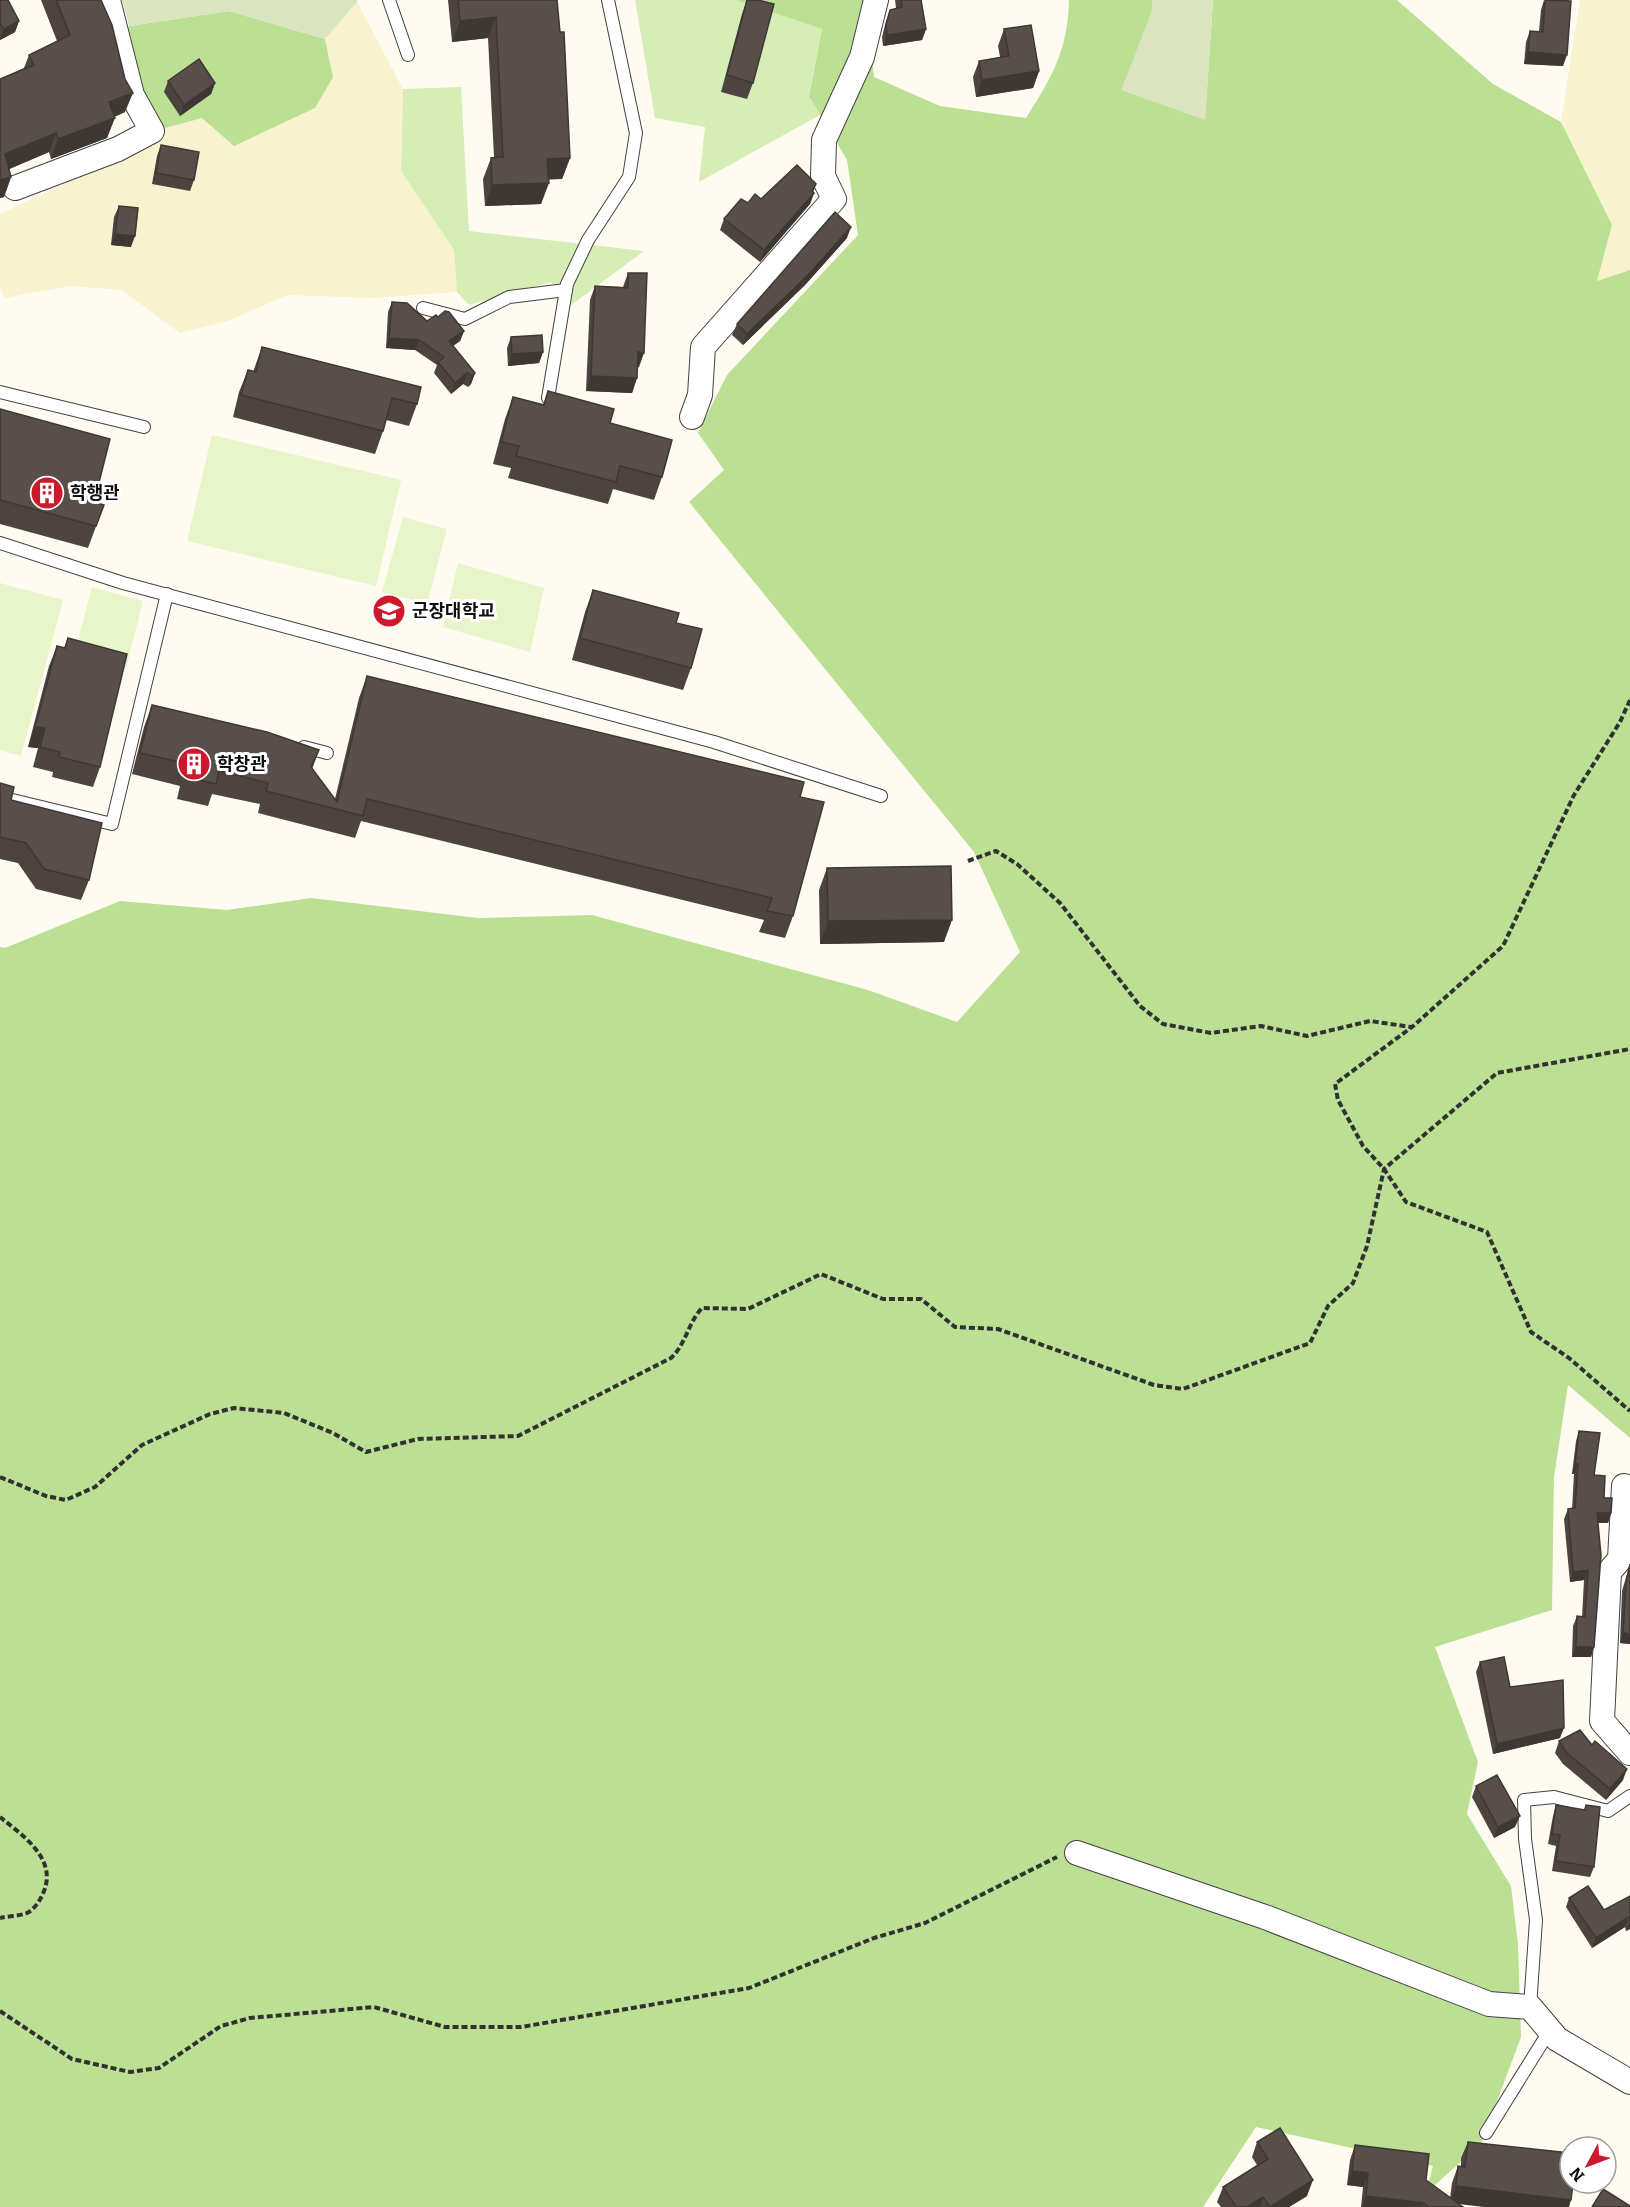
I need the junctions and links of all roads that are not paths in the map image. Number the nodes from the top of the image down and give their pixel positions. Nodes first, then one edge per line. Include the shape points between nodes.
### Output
1 (108, 0) edge
2 (390, 0) edge
3 (608, 0) edge
4 (876, 0) edge
5 (408, 55) dead end
6 (15, 188) dead end
7 (566, 290) junction
8 (423, 308) dead end
9 (0, 392) edge
10 (548, 398) edge
11 (692, 417) dead end
12 (144, 428) dead end
13 (0, 543) edge
14 (167, 594) junction
15 (294, 745) edge
16 (327, 753) dead end
17 (880, 796) dead end
18 (0, 797) edge
19 (1624, 1486) dead end
20 (1630, 1753) edge
21 (1630, 1796) edge
22 (1077, 1853) road end
23 (1530, 2007) junction
24 (1550, 2030) junction
25 (1630, 2082) edge
26 (1486, 2133) dead end

1 - 6 street via 132,95 152,131 118,149
2 - 5 lane
3 - 7 lane via 636,133 629,177 588,240
4 - 11 street via 862,57 824,140 823,176 834,199 703,347 700,395
7 - 8 lane via 509,297 465,319
7 - 10 lane
9 - 12 lane
13 - 14 lane
14 - 17 lane via 714,741
14 - 18 lane via 146,708 112,824
15 - 16 lane
19 - 20 street via 1620,1559 1609,1572 1602,1721
21 - 23 lane via 1608,1811 1554,1797 1524,1800 1536,1920
22 - 23 street via 1265,1917 1489,2004
23 - 24 street
24 - 25 street via 1557,2039
24 - 26 lane

